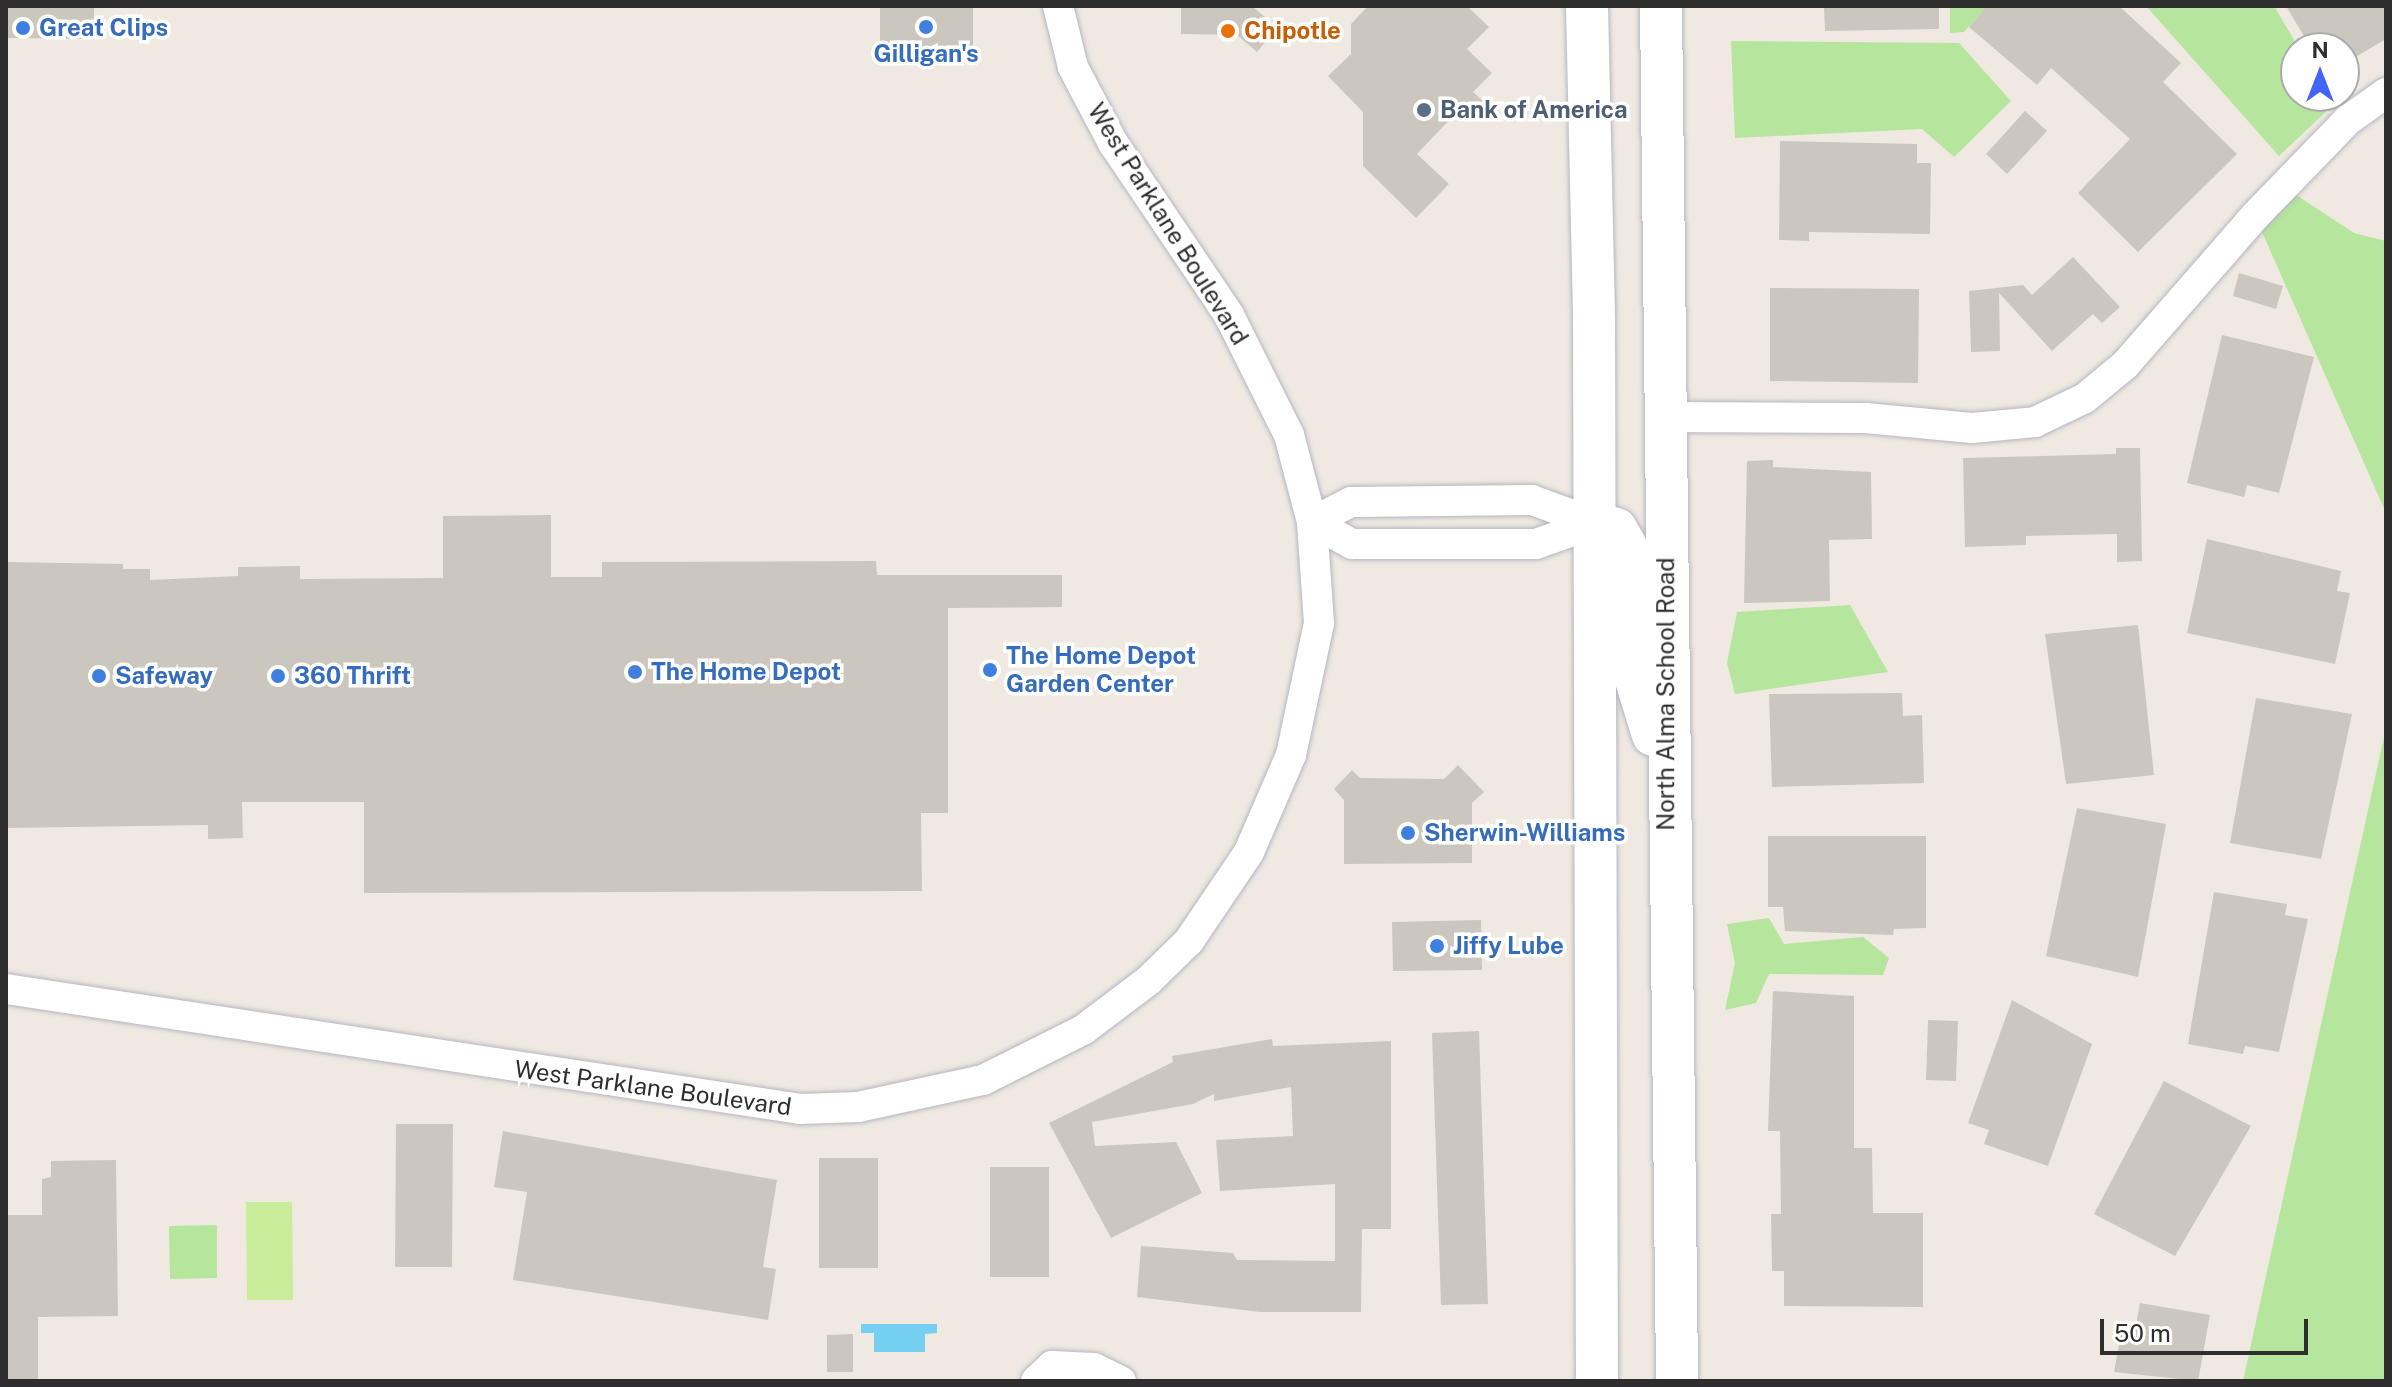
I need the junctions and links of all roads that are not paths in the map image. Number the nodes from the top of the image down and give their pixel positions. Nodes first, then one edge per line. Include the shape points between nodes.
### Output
1 (1058, 6) edge
2 (1587, 6) edge
3 (1661, 6) edge
4 (2386, 93) edge
5 (1664, 417) junction
6 (1312, 522) junction
7 (1595, 523) junction
8 (1666, 778) junction
9 (6, 989) edge
10 (1044, 1374) edge
11 (1121, 1381) edge
12 (1597, 1381) edge
13 (1677, 1381) edge

1 - 6 street, West Parklane Boulevard via 1073,67 1113,143 1229,315 1289,435
2 - 7 main road
3 - 5 main road, North Alma School Road
4 - 5 street via 2348,120 2125,365 2085,398 2035,422 1972,428
5 - 8 main road, North Alma School Road
6 - 7 street via 1351,502 1532,500
6 - 7 street via 1352,544 1536,544
6 - 9 street, West Parklane Boulevard via 1319,623 1309,692 1291,755 1249,852 1189,941 1149,980 1083,1030 983,1080 858,1107 746,1104
7 - 8 main road via 1616,529 1630,553 1633,670
7 - 12 main road
8 - 13 main road, North Alma School Road
10 - 11 street via 1094,1368

